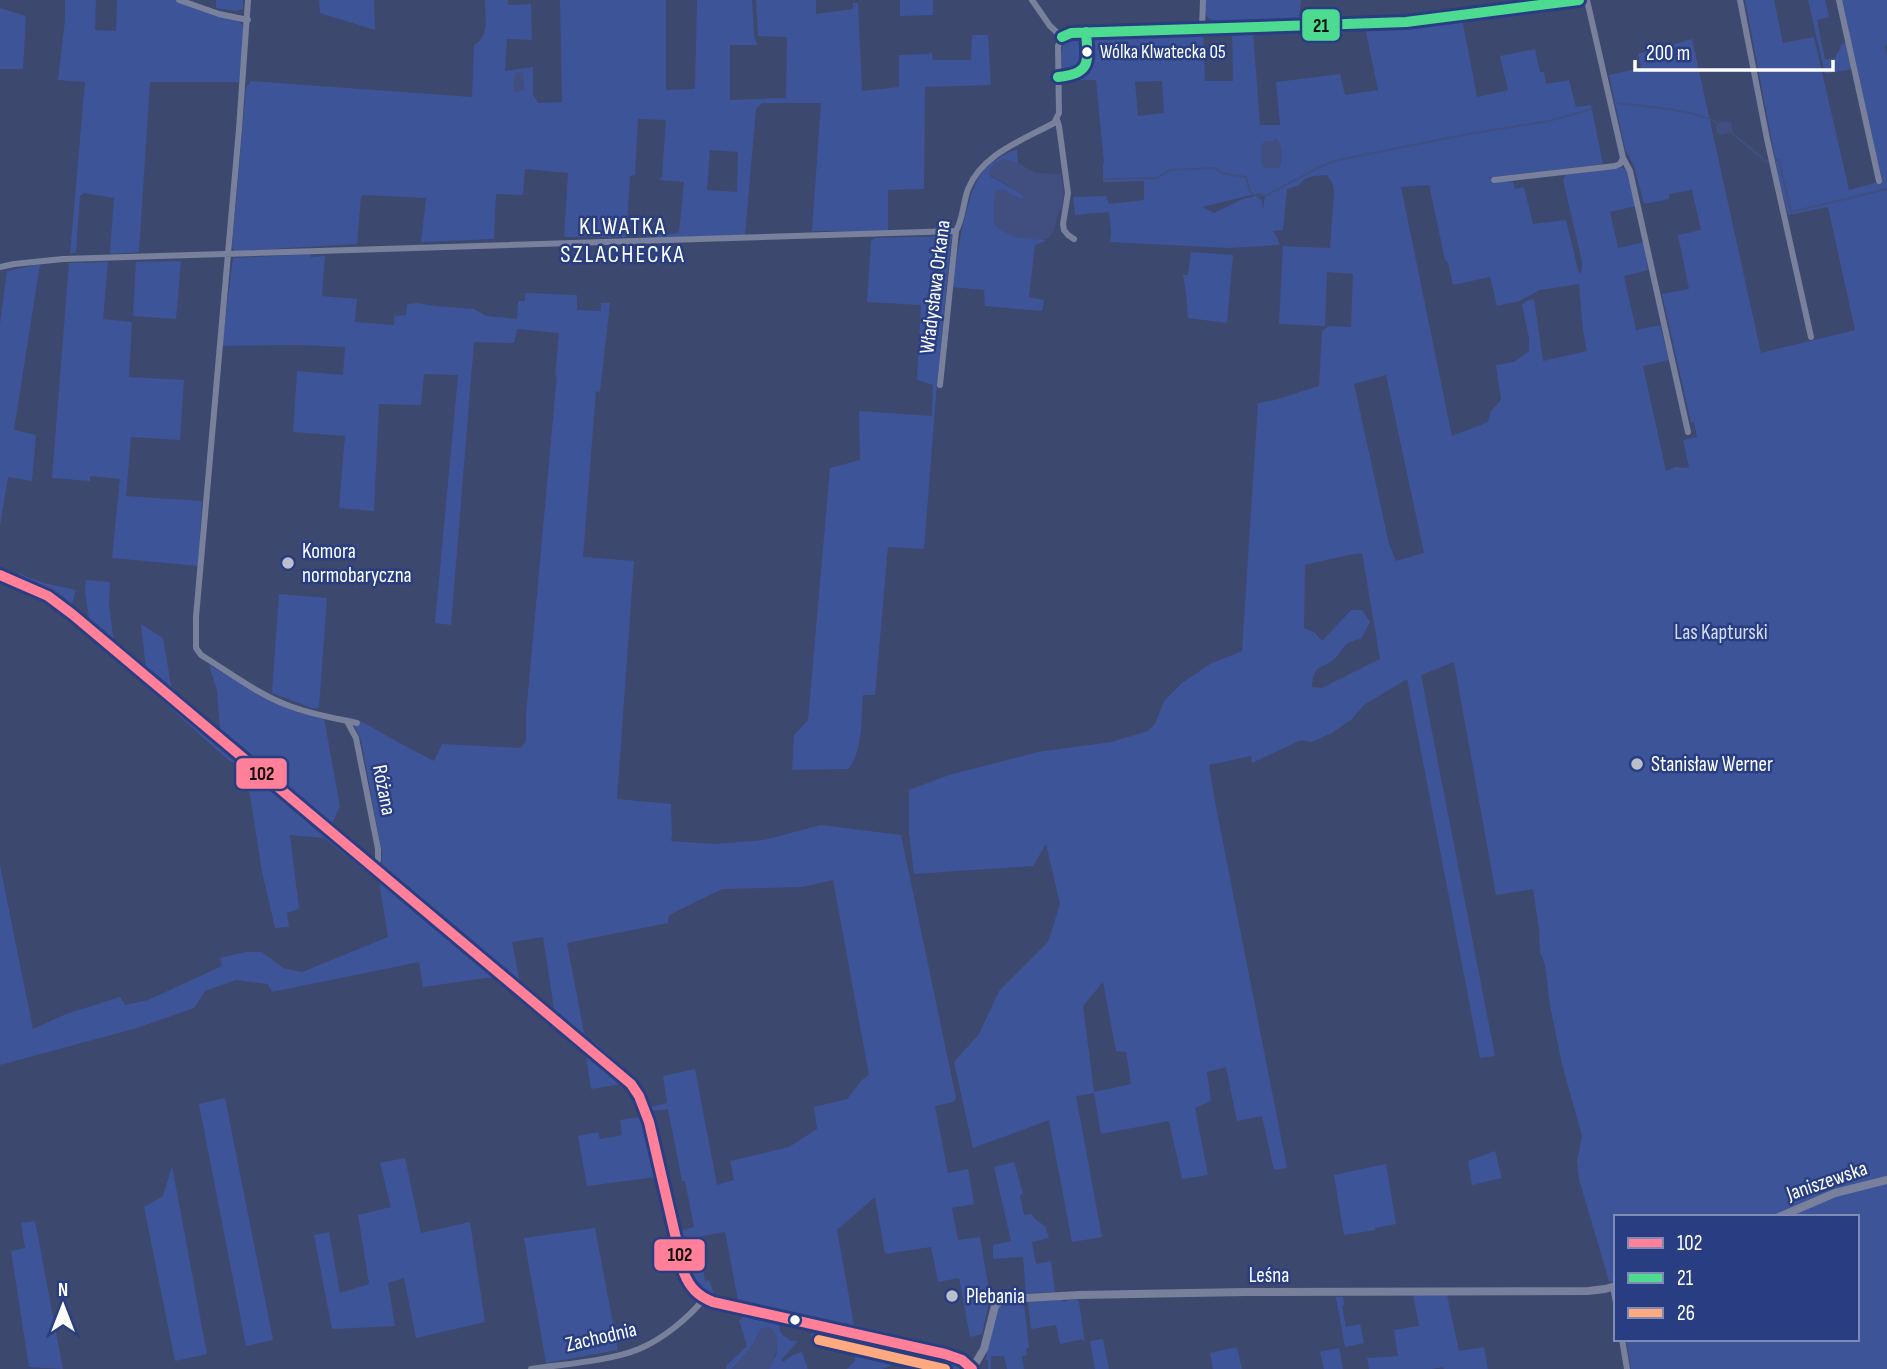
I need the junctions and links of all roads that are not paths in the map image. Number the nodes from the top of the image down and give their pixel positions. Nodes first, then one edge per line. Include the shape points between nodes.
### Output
1 (179, 0) edge
2 (248, 0) edge
3 (1032, 0) edge
4 (1202, 0) edge
5 (1579, 0) edge
6 (1587, 0) edge
7 (1740, 0) edge
8 (1839, 0) edge
9 (248, 20) junction
10 (1202, 29) junction
11 (1062, 37) junction
12 (1057, 120) junction
13 (1623, 158) junction
14 (1494, 180) dead end
15 (1879, 181) dead end
16 (956, 231) junction
17 (1074, 239) dead end
18 (228, 254) junction
19 (0, 267) edge
20 (1811, 337) dead end
21 (940, 385) dead end
22 (1688, 432) dead end
23 (0, 575) edge
24 (347, 720) junction
25 (357, 723) dead end
26 (374, 868) junction
27 (1887, 1180) edge
28 (1784, 1215) edge
29 (1614, 1287) edge
30 (704, 1299) junction
31 (1622, 1341) edge
32 (531, 1369) edge
33 (972, 1369) edge
34 (1627, 1369) edge

1 - 9 street
2 - 9 street
3 - 11 street
4 - 10 street
5 - 10 street via 1406,22
6 - 13 street
7 - 20 street
8 - 15 street
9 - 18 street
10 - 11 street
11 - 12 street
12 - 16 street, Władysława Orkana via 995,155 980,169 968,189
12 - 17 street via 1068,193 1064,230
13 - 14 street via 1615,166
13 - 22 street via 1630,171
16 - 18 street
16 - 21 street, Władysława Orkana
18 - 19 street via 63,259
18 - 24 street via 196,648 265,695
23 - 26 street via 60,605
24 - 25 street
24 - 26 street, Różana via 356,738 378,849
26 - 30 street via 631,1084 649,1122 684,1273 690,1287
27 - 28 street, Janiszewska via 1835,1193
29 - 33 street, Leśna via 1588,1292 1259,1292 1008,1299 995,1306 984,1352
30 - 32 street, Zachodnia via 665,1334 638,1349
30 - 33 street via 957,1357
31 - 34 street

